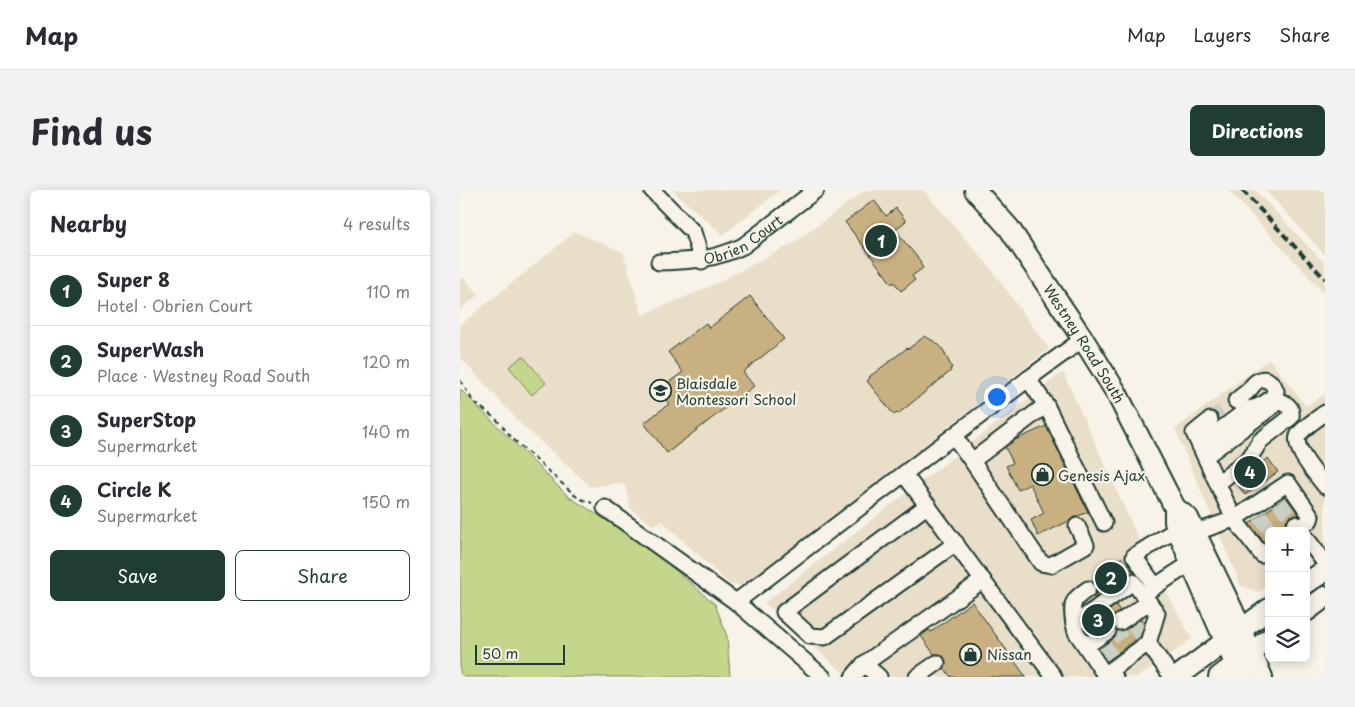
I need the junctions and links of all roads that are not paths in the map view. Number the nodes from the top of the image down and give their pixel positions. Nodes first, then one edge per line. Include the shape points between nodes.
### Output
1 (652, 190) edge
2 (816, 190) edge
3 (975, 190) edge
4 (702, 261) junction
5 (660, 262) dead end
6 (1083, 339) junction
7 (1028, 379) junction
8 (1046, 405) junction
9 (1242, 405) junction
10 (1325, 413) edge
11 (1210, 420) tunnel mouth
12 (954, 436) junction
13 (1234, 453) dead end
14 (972, 460) junction
15 (1209, 464) junction
16 (904, 474) junction
17 (1325, 486) edge
18 (928, 505) junction
19 (605, 508) road end
20 (1234, 519) junction
21 (1104, 523) dead end
22 (1077, 526) dead end
23 (1303, 527) edge
24 (1186, 531) junction
25 (956, 543) junction
26 (1310, 543) edge
27 (1265, 553) edge
28 (1191, 563) junction
29 (1325, 563) edge
30 (1325, 571) edge
31 (983, 580) junction
32 (1310, 580) edge
33 (1088, 589) tunnel mouth
34 (1149, 594) junction
35 (1325, 597) edge
36 (736, 602) junction
37 (1310, 608) edge
38 (1265, 612) edge
39 (1074, 624) junction
40 (1134, 628) junction
41 (1241, 629) junction
42 (1225, 642) junction
43 (1265, 642) edge
44 (1106, 654) edge
45 (937, 663) dead end
46 (864, 664) junction
47 (1242, 664) edge
48 (824, 677) edge
49 (853, 677) edge
50 (879, 677) edge
51 (918, 677) edge
52 (1054, 677) edge
53 (1172, 677) edge
54 (1177, 677) edge
55 (1219, 677) edge
56 (1262, 677) edge

1 - 4 street via 693,232
2 - 4 street, Obrien Court via 743,246
3 - 6 main road, Westney Road South via 1009,228
4 - 5 street, Obrien Court
6 - 7 street
6 - 24 main road, Westney Road South via 1116,392 1175,508 1188,518
7 - 8 street
7 - 12 street
8 - 14 street
8 - 21 street
9 - 9 street via 1255,409 1273,397 1274,385 1262,379 1255,383
9 - 15 street
10 - 17 street via 1299,433 1297,439 1298,448
11 - 15 street via 1194,432
12 - 14 street
12 - 16 street
13 - 15 street
14 - 22 street via 1041,563 1051,565 1086,545
15 - 15 street via 1277,403 1288,405 1291,417 1260,441 1249,459
15 - 20 street
16 - 18 street
16 - 36 street
18 - 25 street
18 - 25 street via 784,612 810,636 825,637
19 - 36 street
20 - 23 street via 1257,512 1276,498 1288,483 1311,516
20 - 24 street
20 - 27 street via 1262,555
24 - 28 main road, Westney Road South
24 - 34 street via 1132,558
24 - 41 main road, Westney Road South
25 - 31 street
26 - 29 street
28 - 34 street
28 - 42 main road, Westney Road South
30 - 32 main road
31 - 46 street
31 - 52 street
33 - 39 street via 1074,601
34 - 39 street via 1133,582
34 - 40 street
34 - 40 street via 1157,613
35 - 37 main road
36 - 48 street
38 - 41 main road
39 - 44 street via 1076,632
40 - 44 street via 1130,650
40 - 53 street
41 - 42 main road
41 - 47 main road, Westney Road South
42 - 47 main road, Westney Road South
42 - 54 main road
43 - 47 main road
45 - 51 street
46 - 49 street
46 - 50 street
47 - 55 main road
47 - 56 main road, Westney Road South

